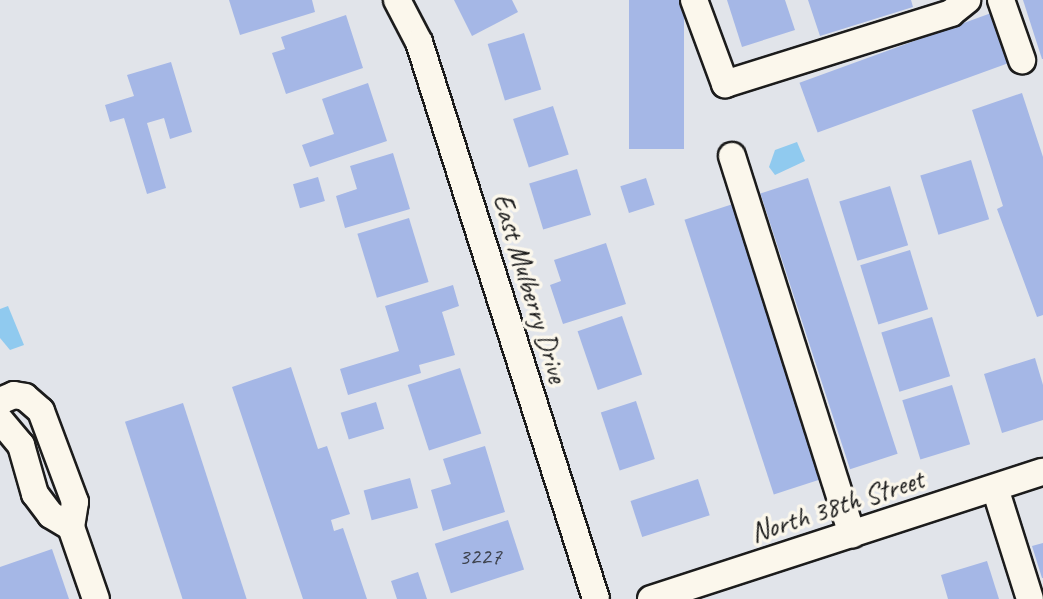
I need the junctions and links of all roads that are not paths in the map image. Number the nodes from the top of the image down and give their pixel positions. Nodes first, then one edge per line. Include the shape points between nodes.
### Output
1 (397, 0) edge
2 (694, 0) edge
3 (967, 0) edge
4 (1001, 0) edge
5 (1022, 60) dead end
6 (732, 156) dead end
7 (0, 401) edge
8 (0, 420) edge
9 (52, 434) junction
10 (22, 449) junction
11 (1043, 472) edge
12 (995, 488) junction
13 (71, 527) junction
14 (852, 534) junction
15 (96, 599) edge
16 (596, 599) edge
17 (652, 599) edge
18 (1030, 599) edge

1 - 16 street, East Mulberry Drive via 419,42
2 - 3 street via 725,84 951,13
4 - 5 street
6 - 14 street
7 - 9 street via 14,395 25,397 41,411
8 - 10 street
9 - 10 street
9 - 13 street via 75,502
10 - 13 street via 35,494 51,515
11 - 12 street, North 38th Street
12 - 14 street, North 38th Street
12 - 18 street
13 - 15 street
14 - 17 street, North 38th Street

